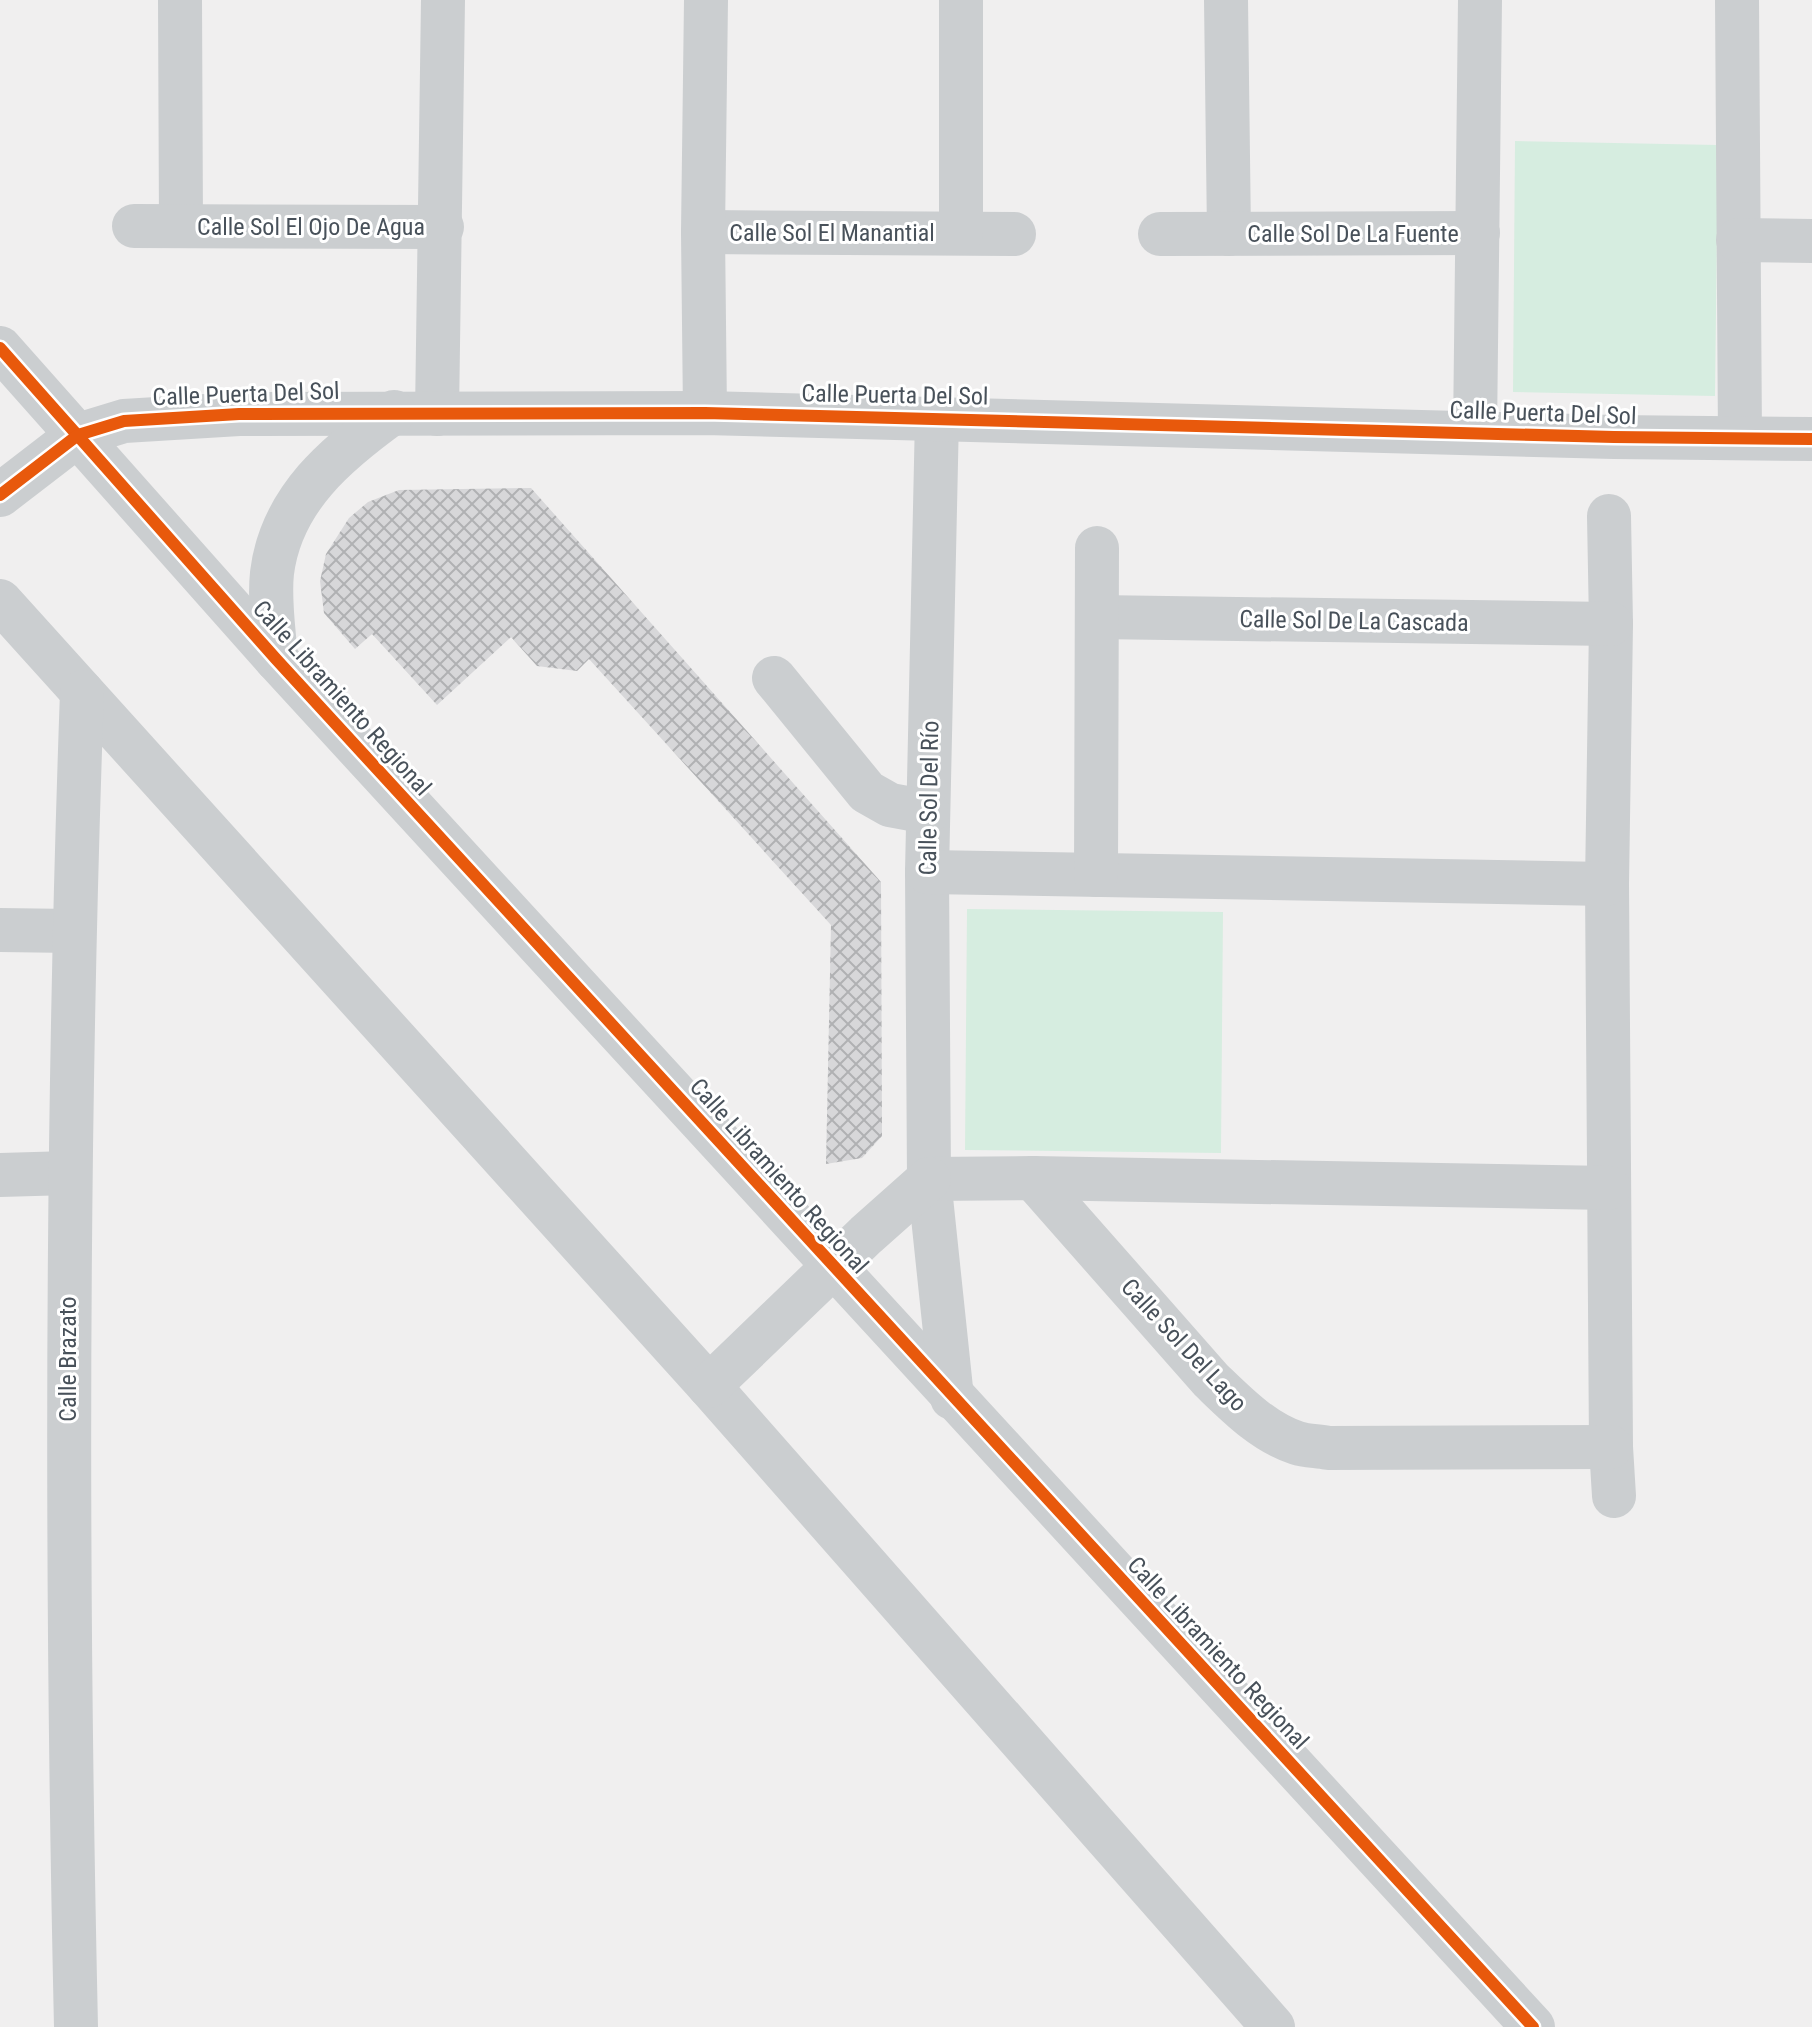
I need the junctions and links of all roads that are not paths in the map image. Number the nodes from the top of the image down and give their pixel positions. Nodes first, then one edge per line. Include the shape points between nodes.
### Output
1 (180, 0) edge
2 (443, 0) edge
3 (706, 0) edge
4 (961, 0) edge
5 (1226, 0) edge
6 (1480, 0) edge
7 (1737, 0) edge
8 (134, 226) dead end
9 (181, 226) junction
10 (442, 227) junction
11 (703, 232) junction
12 (961, 233) junction
13 (1478, 233) junction
14 (1014, 234) dead end
15 (1160, 234) dead end
16 (1229, 234) junction
17 (1738, 240) junction
18 (1812, 241) edge
19 (0, 348) edge
20 (394, 412) junction
21 (705, 413) junction
22 (437, 414) junction
23 (937, 417) junction
24 (1475, 433) junction
25 (78, 435) junction
26 (1740, 438) junction
27 (1812, 439) edge
28 (0, 495) edge
29 (1609, 516) dead end
30 (1097, 548) dead end
31 (0, 601) edge
32 (1097, 617) junction
33 (1611, 624) junction
34 (276, 659) junction
35 (774, 678) dead end
36 (82, 692) junction
37 (928, 812) junction
38 (927, 872) junction
39 (1096, 875) junction
40 (1607, 884) junction
41 (0, 930) edge
42 (73, 931) junction
43 (69, 1173) junction
44 (0, 1175) edge
45 (1033, 1178) junction
46 (929, 1179) junction
47 (1609, 1188) junction
48 (832, 1267) junction
49 (709, 1386) junction
50 (952, 1398) junction
51 (1611, 1447) junction
52 (1614, 1496) dead end
53 (76, 2027) edge
54 (1273, 2027) edge
55 (1533, 2027) edge

1 - 9 street, Calle Sol El Ojo De Agua
2 - 10 street, Calle Sol El Ojo De Agua
3 - 11 street, Calle Sol El Manantial
4 - 12 street, Calle Sol El Manantial
5 - 16 street, Calle Sol De La Fuente
6 - 13 street, Calle Sol De La Fuente
7 - 17 street
8 - 9 street, Calle Sol El Ojo De Agua
9 - 10 street, Calle Sol El Ojo De Agua
10 - 22 street, Calle Sol El Ojo De Agua
11 - 12 street, Calle Sol El Manantial
11 - 21 street, Calle Sol El Manantial
12 - 14 street, Calle Sol El Manantial
13 - 16 street, Calle Sol De La Fuente
13 - 24 street, Calle Sol De La Fuente
15 - 16 street, Calle Sol De La Fuente
17 - 18 street
17 - 26 street
19 - 25 street, Calle Libramiento Regional
20 - 22 street, Calle Puerta Del Sol
20 - 25 street, Calle Puerta Del Sol via 179,416 124,421
20 - 34 street via 329,463 299,498 281,532 272,574
21 - 22 street, Calle Puerta Del Sol
21 - 23 street, Calle Puerta Del Sol
23 - 24 street, Calle Puerta Del Sol
23 - 37 street, Calle Sol Del Río
24 - 26 street, Calle Puerta Del Sol
25 - 28 street, Calle Puerta Del Sol
25 - 34 street, Calle Libramiento Regional
26 - 27 street, Calle Puerta Del Sol
29 - 33 street
30 - 32 street
31 - 36 street
32 - 33 street, Calle Sol De La Cascada
32 - 39 street
33 - 40 street
34 - 48 street, Calle Libramiento Regional
35 - 37 street via 867,792 890,805
36 - 42 street, Calle Brazato
36 - 49 street
37 - 38 street, Calle Sol Del Río
38 - 39 street
38 - 46 street, Calle Sol Del Río
39 - 40 street
40 - 47 street
41 - 42 street
42 - 43 street, Calle Brazato
43 - 44 street
43 - 53 street, Calle Brazato via 69,1702
45 - 46 street
45 - 47 street
45 - 51 street, Calle Sol Del Lago via 1211,1380 1241,1409 1298,1444
46 - 48 street
46 - 50 street, Calle Sol Del Río
47 - 51 street
48 - 49 street
48 - 50 street, Calle Libramiento Regional
49 - 54 street
50 - 55 street, Calle Libramiento Regional
51 - 52 street

